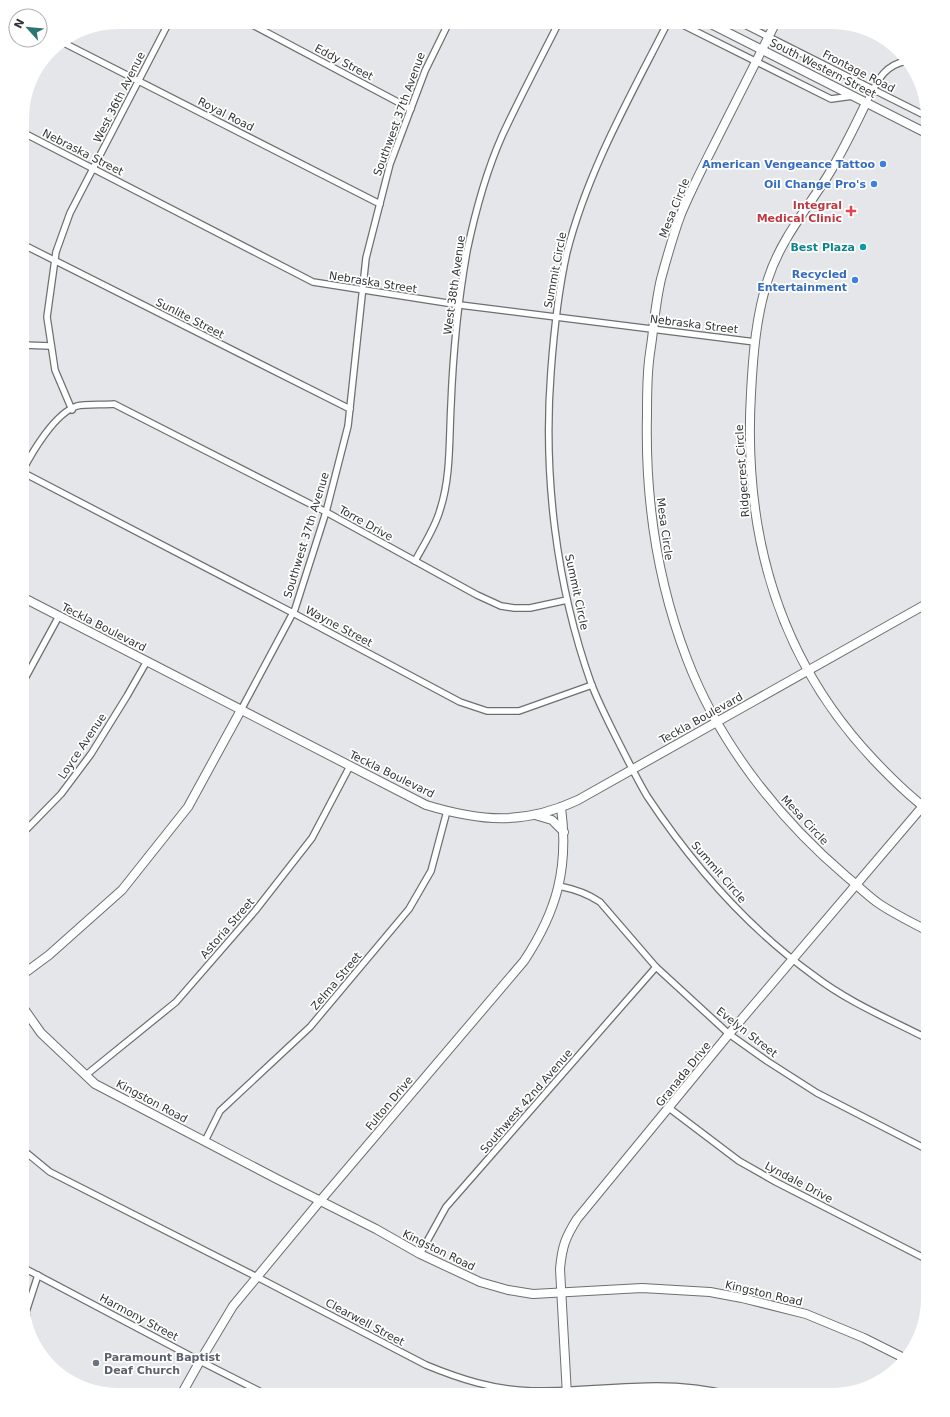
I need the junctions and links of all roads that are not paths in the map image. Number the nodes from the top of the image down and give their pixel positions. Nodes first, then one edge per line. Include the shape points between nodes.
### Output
1 (165, 29) edge
2 (260, 29) edge
3 (446, 29) edge
4 (556, 29) edge
5 (664, 29) edge
6 (690, 29) edge
7 (721, 29) edge
8 (753, 29) edge
9 (773, 29) edge
10 (769, 37) junction
11 (68, 45) edge
12 (762, 50) junction
13 (756, 62) junction
14 (901, 62) edge
15 (138, 81) junction
16 (873, 90) junction
17 (853, 96) junction
18 (866, 103) junction
19 (411, 109) junction
20 (921, 113) edge
21 (921, 130) edge
22 (29, 136) edge
23 (93, 168) junction
24 (380, 204) junction
25 (29, 248) edge
26 (55, 261) junction
27 (363, 290) junction
28 (460, 305) junction
29 (556, 317) junction
30 (653, 329) junction
31 (755, 342) junction
32 (29, 345) edge
33 (51, 346) junction
34 (350, 409) junction
35 (72, 410) junction
36 (29, 458) edge
37 (29, 476) edge
38 (326, 512) junction
39 (415, 561) junction
40 (567, 600) junction
41 (29, 601) edge
42 (921, 607) edge
43 (293, 613) junction
44 (58, 616) junction
45 (147, 661) junction
46 (807, 670) junction
47 (29, 671) edge
48 (592, 685) junction
49 (241, 710) junction
50 (717, 722) junction
51 (350, 766) junction
52 (632, 769) junction
53 (921, 804) edge
54 (561, 808) junction
55 (447, 811) junction
56 (921, 813) edge
57 (534, 814) junction
58 (29, 827) edge
59 (564, 832) junction
60 (856, 884) junction
61 (559, 886) junction
62 (921, 927) edge
63 (793, 960) junction
64 (656, 967) junction
65 (29, 970) edge
66 (29, 1016) edge
67 (729, 1034) junction
68 (921, 1036) edge
69 (86, 1075) junction
70 (669, 1108) junction
71 (205, 1141) junction
72 (921, 1146) edge
73 (29, 1155) edge
74 (320, 1201) junction
75 (420, 1254) junction
76 (921, 1256) edge
77 (29, 1270) edge
78 (38, 1275) junction
79 (257, 1277) junction
80 (560, 1292) junction
81 (29, 1302) edge
82 (900, 1356) edge
83 (200, 1361) junction
84 (186, 1388) edge
85 (254, 1388) edge
86 (505, 1388) edge
87 (567, 1388) edge
88 (627, 1388) edge
89 (686, 1388) edge

1 - 15 street, West 36th Avenue
2 - 19 street, Eddy Street
3 - 19 street, Southwest 37th Avenue via 425,71
4 - 28 street, West 38th Avenue via 502,137 486,178 467,252
5 - 29 street, Summit Circle via 587,189 567,252
6 - 13 street
7 - 12 street, South Western Street
8 - 10 street, Frontage Road
9 - 10 street, Mesa Circle
10 - 12 street, Mesa Circle
10 - 16 street, Frontage Road
11 - 15 street, Royal Road
12 - 13 street, Mesa Circle
12 - 17 street, South Western Street
13 - 17 street via 831,99
13 - 30 street, Mesa Circle via 681,213 660,281
14 - 16 street via 887,69
15 - 23 street, West 36th Avenue
15 - 24 street, Royal Road
16 - 18 street
16 - 20 street, Frontage Road
17 - 18 street, South Western Street
18 - 21 street, South Western Street
18 - 31 street, Ridgecrest Circle via 836,162 789,233 777,258 768,278 760,308
19 - 24 street, Southwest 37th Avenue via 390,164
22 - 23 street, Nebraska Street
23 - 26 street, West 36th Avenue via 70,213
23 - 27 street, Nebraska Street via 313,282
24 - 27 street, Southwest 37th Avenue via 366,258
25 - 26 street, Sunlite Street
26 - 33 street, West 36th Avenue via 47,317
26 - 34 street, Sunlite Street
27 - 28 street, Nebraska Street
27 - 34 street, Southwest 37th Avenue
28 - 29 street, Nebraska Street
28 - 39 street, West 38th Avenue via 452,377 446,484 436,524
29 - 30 street, Nebraska Street
29 - 40 street, Summit Circle via 549,394 549,451 557,540
30 - 31 street, Nebraska Street
30 - 50 street, Mesa Circle via 648,362 646,447 653,527 667,599 687,660
31 - 46 street, Ridgecrest Circle via 750,437 756,519 775,599
32 - 33 street
33 - 35 street, West 36th Avenue via 55,370
34 - 38 street, Southwest 37th Avenue
35 - 36 street, Torre Drive via 58,418
35 - 38 street, Torre Drive via 77,406 114,404
37 - 43 street, Wayne Street
38 - 39 street, Torre Drive
38 - 43 street, Southwest 37th Avenue
39 - 40 street, Torre Drive via 501,606 530,608
40 - 48 street, Summit Circle
41 - 44 street, Teckla Boulevard
42 - 46 street, Teckla Boulevard
43 - 48 street, Wayne Street via 460,702 487,711 519,711
43 - 49 street, Southwest 37th Avenue
44 - 45 street, Teckla Boulevard
44 - 47 street
45 - 49 street, Teckla Boulevard
45 - 58 street, Loyce Avenue via 91,754 61,794
46 - 50 street, Teckla Boulevard
46 - 53 street, Ridgecrest Circle via 850,735 890,777
48 - 52 street, Summit Circle
49 - 51 street, Teckla Boulevard
49 - 65 street, Southwest 37th Avenue via 188,807 122,890
50 - 52 street, Teckla Boulevard
50 - 60 street, Mesa Circle via 761,788 806,840
51 - 55 street, Teckla Boulevard via 426,805
51 - 69 street, Astoria Street via 312,838 255,912 176,1002
52 - 54 street, Teckla Boulevard
52 - 63 street, Summit Circle via 690,856 716,887
54 - 57 street, Teckla Boulevard
54 - 59 street, Fulton Drive
55 - 57 street, Teckla Boulevard via 496,818
55 - 71 street, Zelma Street via 431,871 409,910 310,1027 220,1111
56 - 60 street, Granada Drive
57 - 59 street via 552,820
59 - 61 street, Fulton Drive
60 - 62 street, Mesa Circle via 878,902
60 - 63 street, Granada Drive
61 - 64 street, Evelyn Street via 577,890 600,902
61 - 74 street, Fulton Drive via 547,922 524,961
63 - 67 street, Granada Drive
63 - 68 street, Summit Circle via 833,990
64 - 67 street, Evelyn Street
64 - 75 street, Southwest 42nd Avenue via 446,1207
66 - 69 street, Kingston Road via 41,1033
67 - 70 street, Granada Drive
67 - 72 street, Evelyn Street via 817,1093
69 - 71 street, Kingston Road via 95,1084
70 - 76 street, Lyndale Drive via 738,1161
70 - 80 street, Granada Drive via 577,1219 562,1250
71 - 74 street, Kingston Road
73 - 79 street, Clearwell Street via 50,1172
74 - 75 street, Kingston Road
74 - 79 street, Fulton Drive
75 - 80 street, Kingston Road via 480,1282 508,1290 533,1294
77 - 78 street, Harmony Street
78 - 81 street
78 - 83 street, Harmony Street
79 - 83 street, Fulton Drive via 233,1306
79 - 86 street, Clearwell Street via 426,1365 451,1376
80 - 82 street, Kingston Road via 642,1288 710,1292 742,1298 806,1314
80 - 87 street, Granada Drive
83 - 84 street, Fulton Drive
83 - 85 street, Harmony Street
88 - 89 street, Clearwell Street

